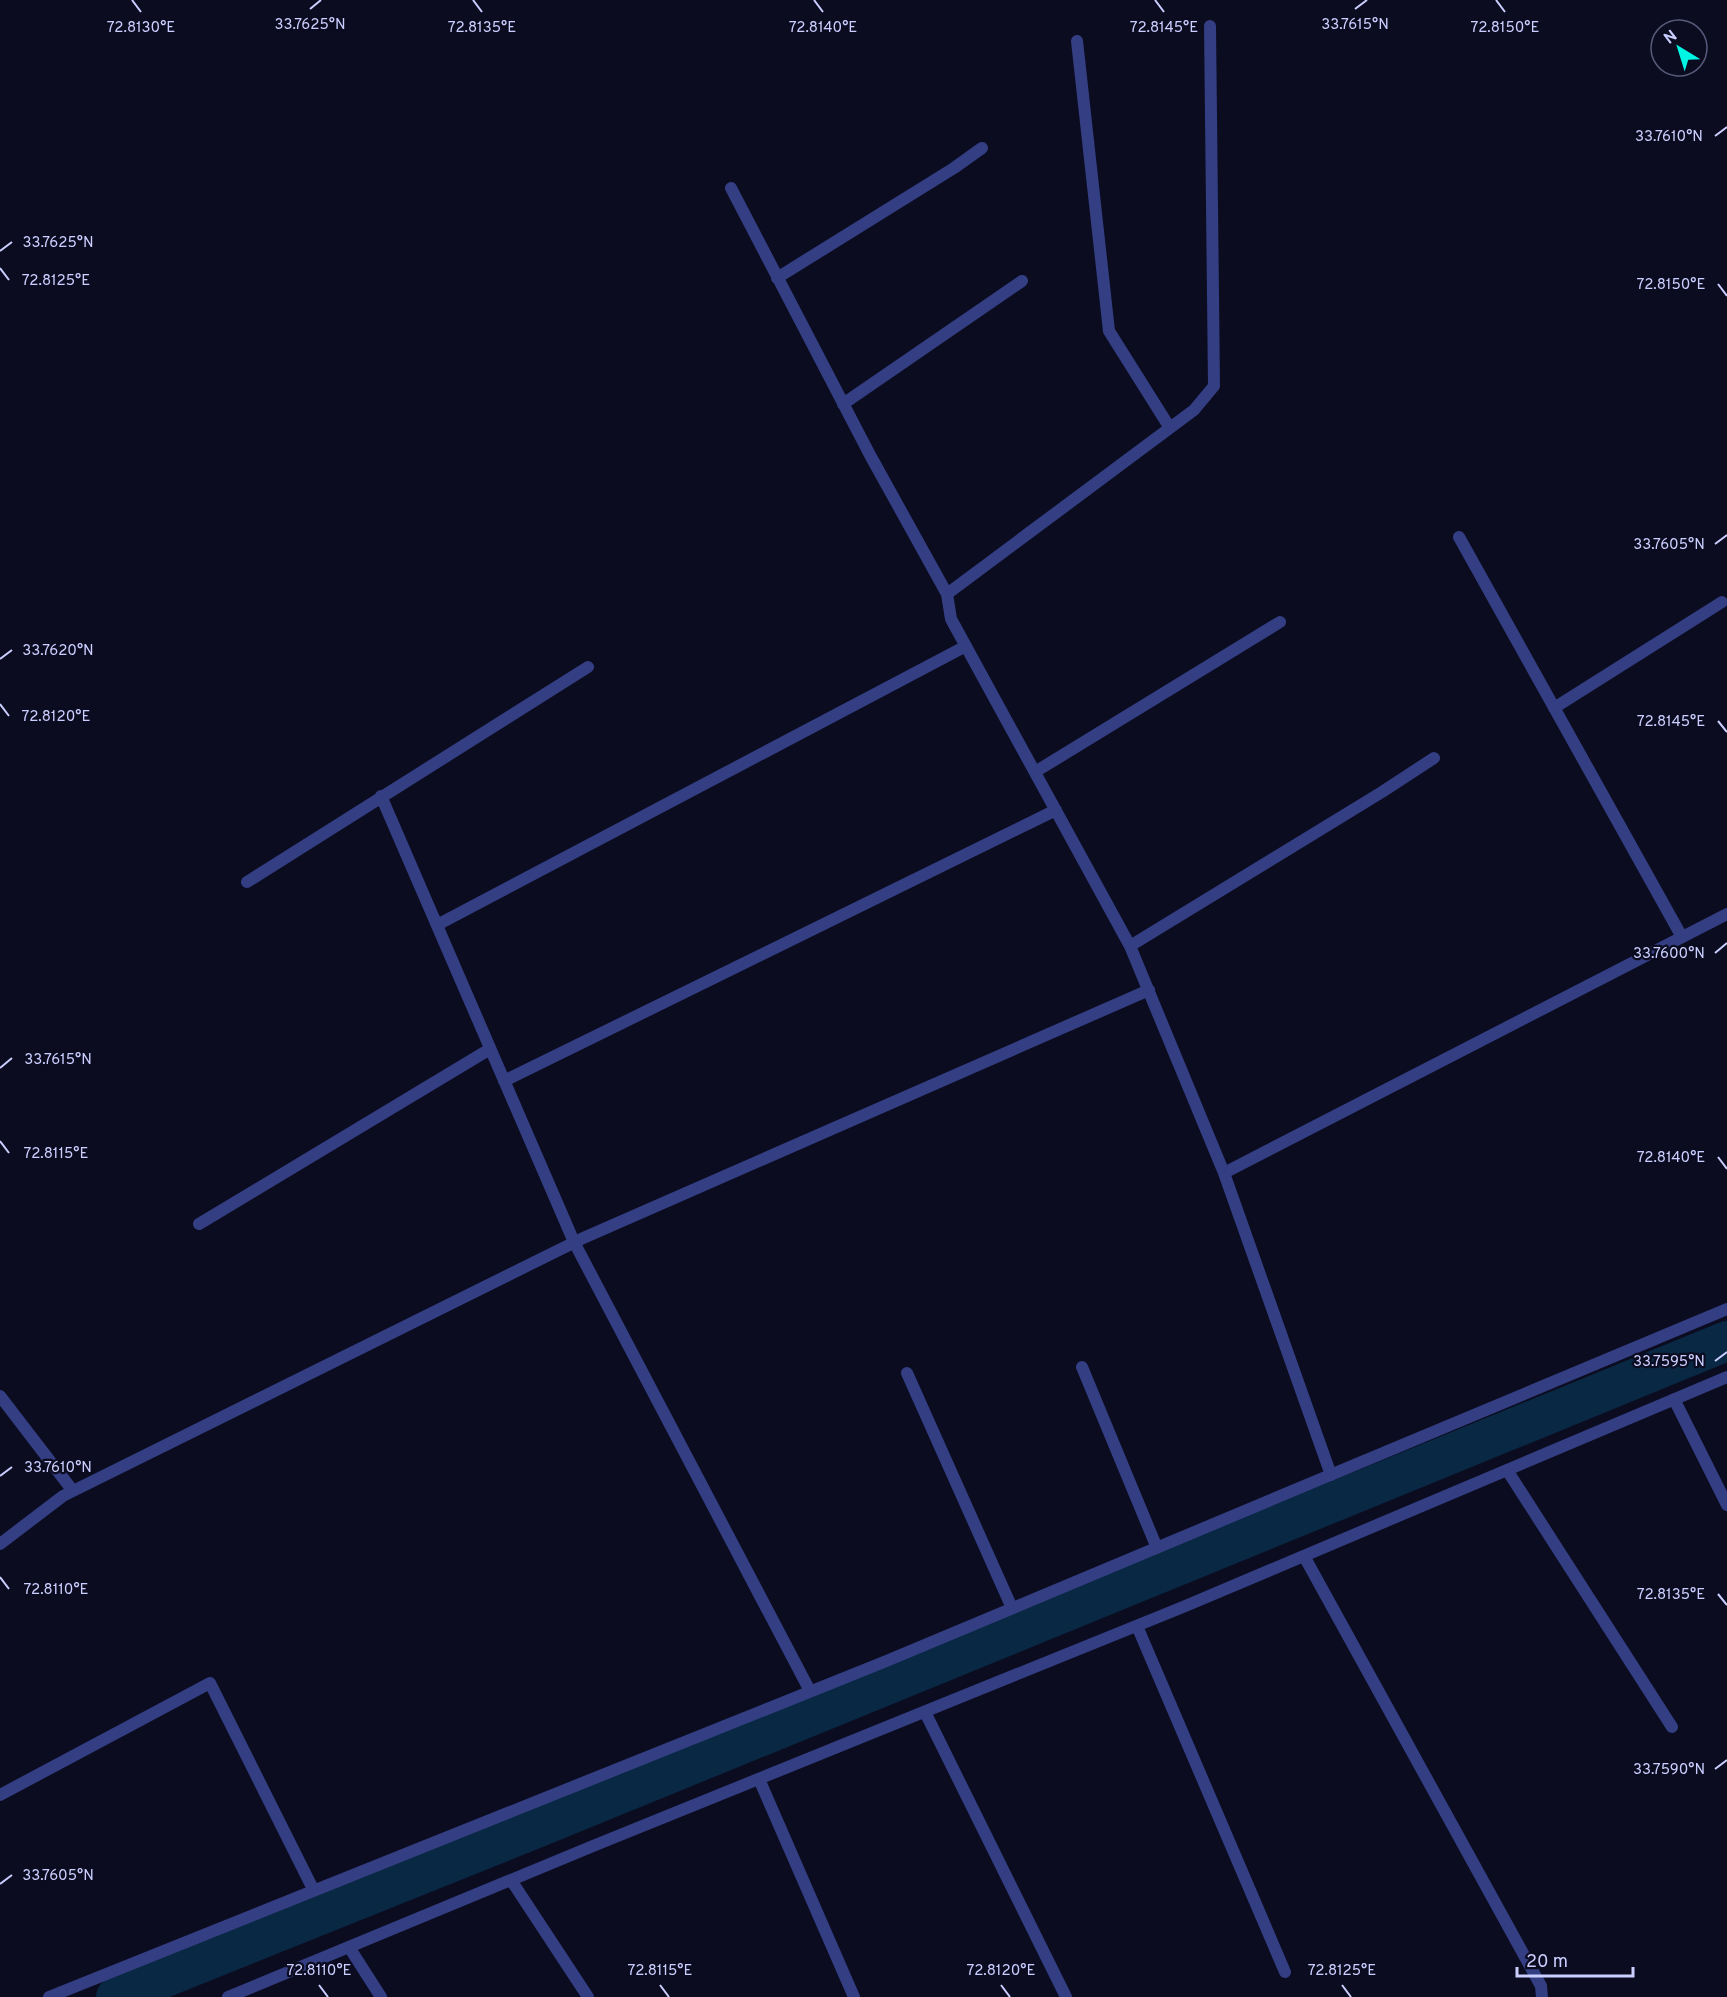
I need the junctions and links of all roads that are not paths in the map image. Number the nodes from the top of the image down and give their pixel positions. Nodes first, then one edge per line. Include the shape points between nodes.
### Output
1 (1209, 26) dead end
2 (1077, 40) dead end
3 (982, 148) dead end
4 (731, 188) dead end
5 (777, 278) junction
6 (1022, 280) dead end
7 (843, 404) junction
8 (1170, 428) junction
9 (1460, 537) dead end
10 (947, 594) junction
11 (1722, 602) dead end
12 (1280, 622) dead end
13 (966, 646) junction
14 (588, 667) dead end
15 (1554, 708) junction
16 (1434, 758) dead end
17 (1035, 772) junction
18 (381, 796) junction
19 (1056, 810) junction
20 (247, 882) dead end
21 (1727, 915) edge
22 (437, 925) junction
23 (1682, 937) junction
24 (1130, 946) junction
25 (1149, 990) junction
26 (490, 1049) junction
27 (504, 1081) junction
28 (1224, 1173) junction
29 (199, 1224) dead end
30 (574, 1242) junction
31 (1727, 1309) edge
32 (1082, 1367) dead end
33 (907, 1373) dead end
34 (1727, 1377) edge
35 (0, 1396) edge
36 (1674, 1399) junction
37 (1507, 1470) junction
38 (1331, 1475) junction
39 (73, 1491) junction
40 (1727, 1505) edge
41 (0, 1544) edge
42 (1157, 1548) junction
43 (1304, 1556) junction
44 (1012, 1608) junction
45 (1137, 1626) junction
46 (810, 1691) junction
47 (925, 1712) junction
48 (1672, 1727) dead end
49 (759, 1779) junction
50 (0, 1795) edge
51 (511, 1880) junction
52 (313, 1889) junction
53 (349, 1947) junction
54 (1285, 1972) dead end
55 (49, 1997) edge
56 (228, 1997) edge
57 (381, 1997) edge
58 (588, 1997) edge
59 (855, 1997) edge
60 (1066, 1997) edge
61 (1542, 1997) edge

1 - 8 street via 1214,386 1194,410
2 - 8 street via 1109,331
3 - 5 street
4 - 5 street
5 - 7 street
6 - 7 street
7 - 10 street
8 - 10 street
9 - 15 street
10 - 13 street via 951,619
11 - 15 street
12 - 17 street
13 - 17 street
13 - 22 street
14 - 18 street
15 - 23 street
16 - 24 street
17 - 19 street
18 - 20 street
18 - 22 street
19 - 24 street
19 - 27 street
21 - 23 street
22 - 26 street
23 - 28 street
24 - 25 street
25 - 28 street
25 - 30 street
26 - 27 street
26 - 29 street
27 - 30 street
28 - 38 street
30 - 39 street
30 - 46 street
31 - 38 street
32 - 42 street
33 - 44 street
34 - 36 street
35 - 39 street
36 - 37 street
36 - 40 street
37 - 43 street
37 - 48 street
38 - 42 street
39 - 41 street
42 - 44 street
43 - 45 street
43 - 61 street via 1541,1986
44 - 46 street
45 - 47 street
45 - 54 street
46 - 52 street
47 - 49 street
47 - 60 street
49 - 51 street
49 - 59 street
50 - 52 street via 210,1683
51 - 53 street
51 - 58 street
52 - 55 street
53 - 56 street
53 - 57 street

